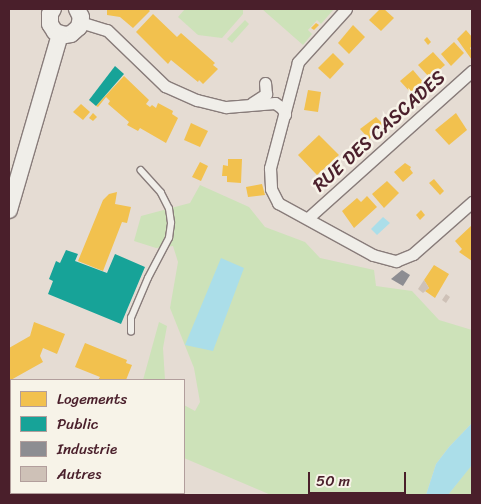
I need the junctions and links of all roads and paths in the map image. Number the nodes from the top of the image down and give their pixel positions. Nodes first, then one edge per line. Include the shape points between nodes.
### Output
1 (52, 9) edge
2 (346, 9) edge
3 (78, 15) edge
4 (60, 34) junction
5 (472, 70) edge
6 (265, 83) dead end
7 (251, 104) junction
8 (285, 114) junction
9 (141, 172) dead end
10 (472, 202) edge
11 (9, 210) edge
12 (308, 218) junction
13 (131, 332) dead end

1 - 4 main road via 50,24
2 - 8 street via 298,62
3 - 4 main road via 78,27 71,34
3 - 7 street via 107,30 165,86 197,100 226,107
4 - 11 main road
5 - 12 street, RUE DES CASCADES
6 - 7 street via 266,94
7 - 8 street via 275,103
8 - 12 street via 270,168 271,189 278,203
9 - 13 lane via 161,193 171,223 169,238 131,318
10 - 12 street via 413,254 396,261 372,255

